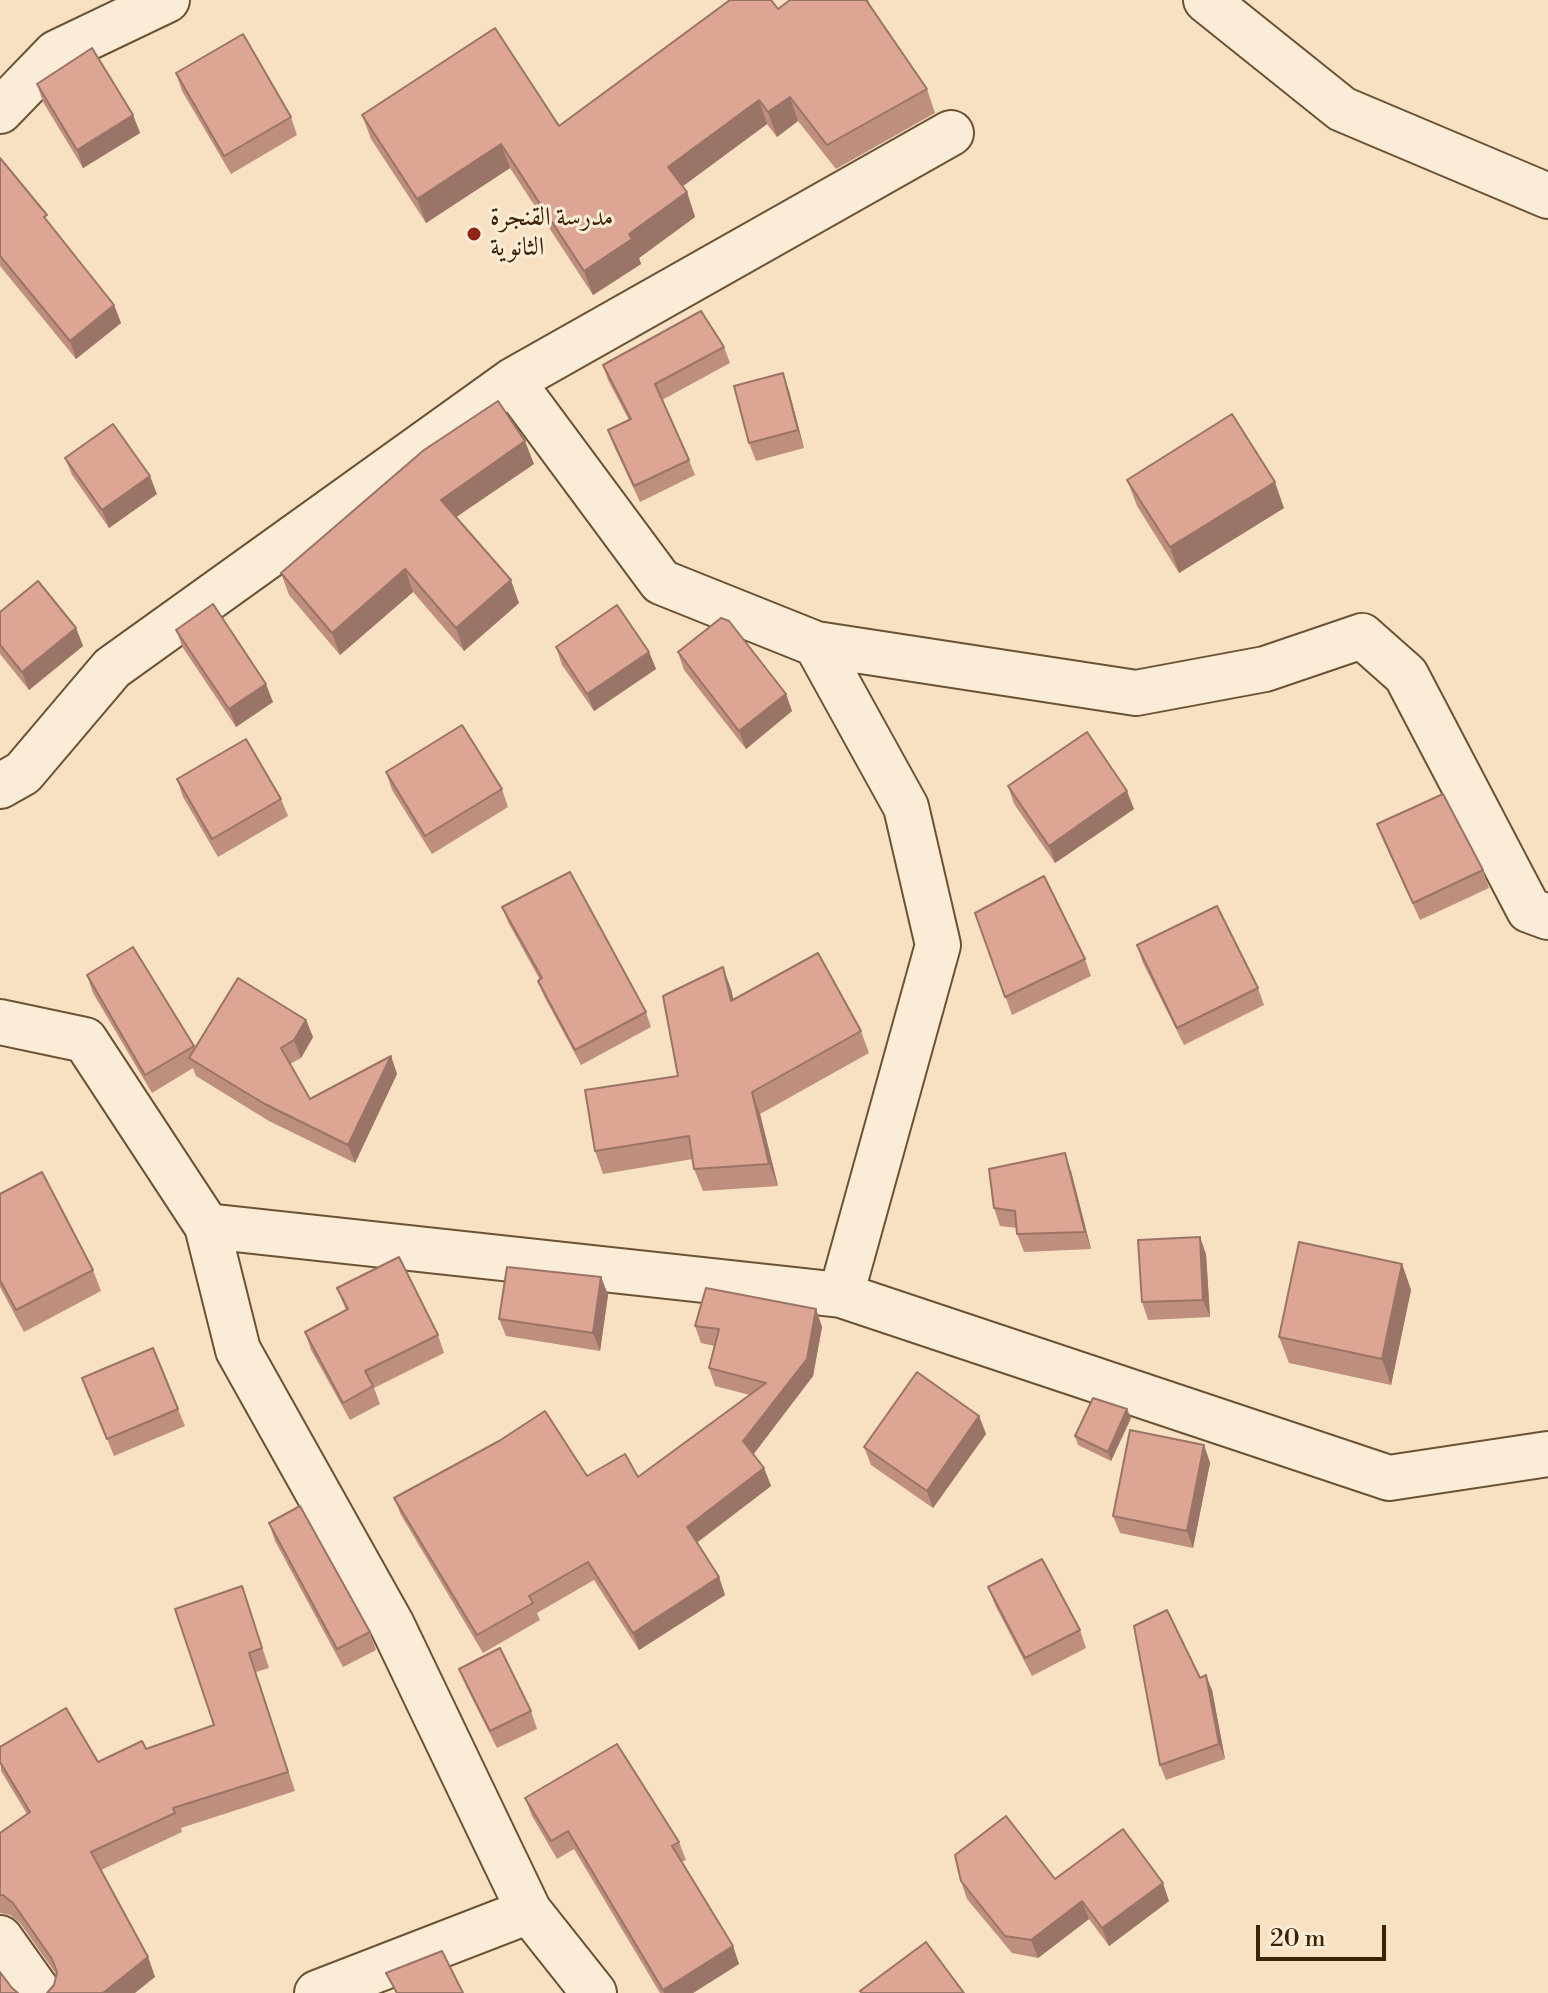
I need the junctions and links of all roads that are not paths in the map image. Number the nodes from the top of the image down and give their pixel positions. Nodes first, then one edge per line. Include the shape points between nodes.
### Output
1 (167, 0) edge
2 (1206, 0) edge
3 (0, 111) edge
4 (951, 133) dead end
5 (1548, 196) edge
6 (512, 381) junction
7 (816, 644) junction
8 (0, 786) edge
9 (1548, 917) edge
10 (0, 1022) edge
11 (207, 1226) junction
12 (841, 1295) junction
13 (1548, 1454) edge
14 (529, 1911) junction
15 (0, 1938) edge
16 (39, 1993) edge
17 (317, 1993) edge
18 (594, 1993) edge

1 - 3 street via 56,53
2 - 5 street via 1342,109
4 - 6 street
6 - 7 street via 661,582
6 - 8 street via 112,668 23,773
7 - 9 street via 1136,693 1265,669 1362,636 1406,675 1529,910
7 - 12 street via 906,807 938,945
10 - 11 street via 85,1040
11 - 12 street
11 - 14 street via 238,1350 392,1625
12 - 13 street via 1389,1478
14 - 17 street
14 - 18 street
15 - 16 street

